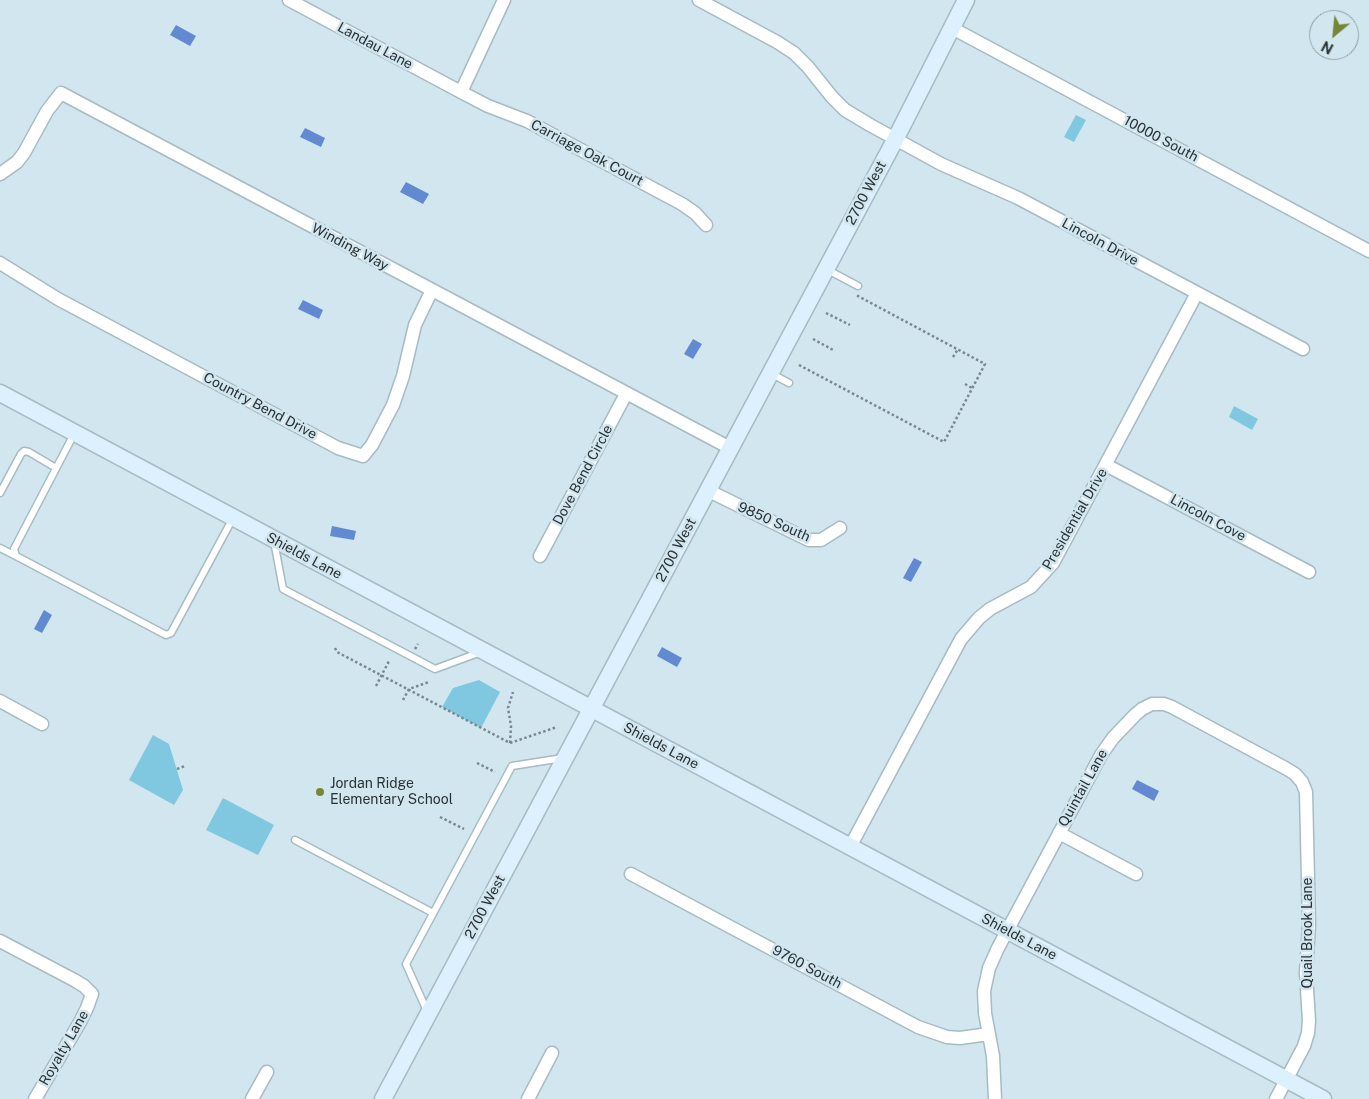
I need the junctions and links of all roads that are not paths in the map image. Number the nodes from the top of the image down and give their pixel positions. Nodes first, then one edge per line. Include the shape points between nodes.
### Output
1 (289, 0) edge
2 (504, 0) edge
3 (699, 0) edge
4 (966, 0) edge
5 (952, 28) junction
6 (461, 92) junction
7 (895, 140) junction
8 (0, 174) edge
9 (706, 225) dead end
10 (1369, 252) edge
11 (0, 263) edge
12 (826, 269) junction
13 (858, 286) dead end
14 (432, 290) junction
15 (1197, 293) junction
16 (1303, 349) dead end
17 (770, 373) junction
18 (789, 383) dead end
19 (626, 394) junction
20 (1, 397) edge
21 (74, 433) junction
22 (730, 448) junction
23 (1106, 465) junction
24 (56, 468) junction
25 (707, 490) junction
26 (0, 493) edge
27 (233, 518) junction
28 (840, 528) dead end
29 (274, 540) junction
30 (0, 548) edge
31 (16, 556) junction
32 (540, 556) dead end
33 (1309, 572) dead end
34 (484, 652) junction
35 (0, 702) edge
36 (591, 709) junction
37 (42, 724) dead end
38 (564, 758) junction
39 (1302, 782) joint
40 (1059, 833) junction
41 (295, 840) dead end
42 (850, 847) junction
43 (631, 874) dead end
44 (1136, 874) dead end
45 (433, 913) junction
46 (1007, 931) junction
47 (0, 940) edge
48 (428, 1015) junction
49 (989, 1034) junction
50 (552, 1053) dead end
51 (267, 1072) dead end
52 (1287, 1080) junction
53 (35, 1099) edge
54 (252, 1099) edge
55 (383, 1099) edge
56 (528, 1099) edge
57 (995, 1099) edge
58 (1276, 1099) edge
59 (1323, 1099) edge

1 - 6 street, Landau Lane
2 - 6 street
3 - 7 street, Lincoln Drive via 794,53 845,110
4 - 5 main road, 2700 West
5 - 7 main road, 2700 West
5 - 10 street, 10000 South
6 - 9 street, Carriage Oak Court via 527,120 682,204
7 - 12 main road, 2700 West
7 - 15 street, Lincoln Drive via 1018,198
8 - 14 street, Winding Way via 24,153 61,93
11 - 14 street, Country Bend Drive via 67,304 338,448 363,456 396,398 415,325
12 - 13 lane
12 - 17 main road, 2700 West
14 - 19 street, Winding Way
15 - 16 street, Lincoln Drive
15 - 23 street, Presidential Drive
17 - 18 lane
17 - 22 main road, 2700 West
19 - 22 street, Winding Way
19 - 32 street, Dove Bend Circle
20 - 21 main road, Shields Lane
21 - 24 lane
21 - 27 main road, Shields Lane
22 - 25 main road, 2700 West
23 - 33 street, Lincoln Cove
23 - 42 street, Presidential Drive via 1062,548 1043,576 1031,587 990,609 961,639
24 - 26 lane via 24,451
24 - 31 lane via 14,549
25 - 28 street, 9850 South via 809,540 822,540
25 - 36 main road, 2700 West
27 - 29 main road, Shields Lane
27 - 31 lane via 166,635
29 - 34 main road, Shields Lane
29 - 34 lane via 283,589 435,669
30 - 31 lane
34 - 36 main road, Shields Lane
35 - 37 street
36 - 38 main road, 2700 West
36 - 42 main road, Shields Lane
38 - 45 lane via 512,766
38 - 48 main road, 2700 West
39 - 40 street, Quintail Lane via 1296,774 1172,707 1152,704 1134,715 1107,746
39 - 52 street, Quail Brook Lane via 1307,802 1309,925 1306,973 1309,1021 1304,1046
40 - 44 street
40 - 46 street, Quintail Lane
41 - 45 lane
42 - 46 main road, Shields Lane
43 - 49 street, 9760 South via 918,1027 947,1037
45 - 48 lane via 406,964
46 - 49 street, Quintail Lane via 989,968 984,991
46 - 52 main road, Shields Lane
47 - 53 street, Royalty Lane via 74,980 92,994 80,1022
48 - 55 main road, 2700 West
49 - 57 street, Quintail Lane
50 - 56 street
51 - 54 street
52 - 58 street, Quail Brook Lane
52 - 59 main road, Shields Lane

